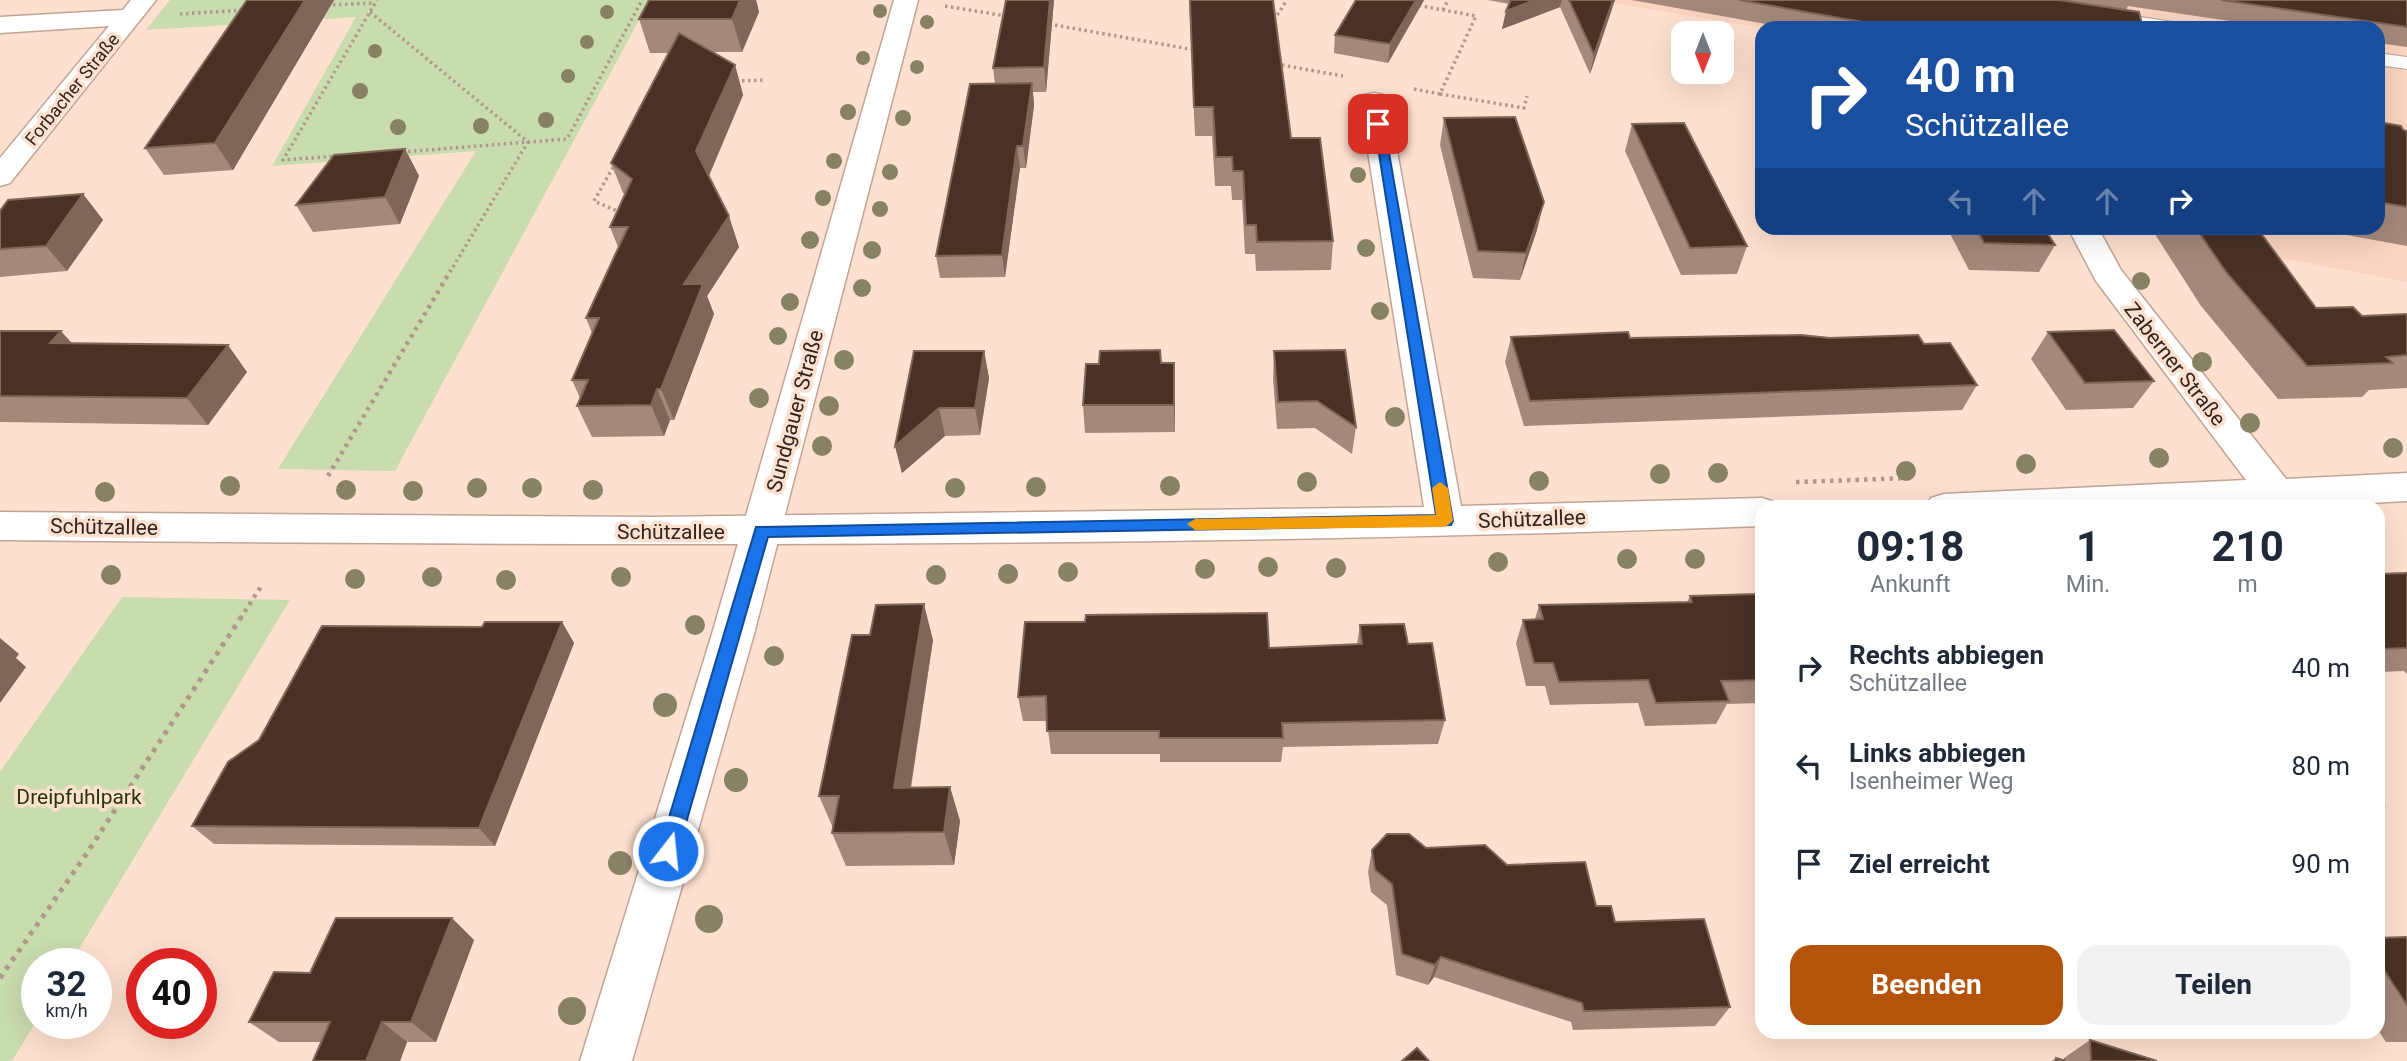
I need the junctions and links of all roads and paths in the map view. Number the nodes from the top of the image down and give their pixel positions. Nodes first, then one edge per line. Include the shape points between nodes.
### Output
1 (642, 0) edge
2 (906, 0) edge
3 (1287, 0) edge
4 (1448, 0) edge
5 (376, 1) edge
6 (1407, 4) edge
7 (943, 5) dead end
8 (320, 6) dead end
9 (137, 8) edge
10 (250, 10) edge
11 (1443, 10) junction
12 (370, 12) junction
13 (180, 14) dead end
14 (2080, 14) edge
15 (1009, 17) edge
16 (2126, 21) edge
17 (1049, 24) edge
18 (0, 25) edge
19 (1267, 29) edge
20 (1195, 50) edge
21 (2385, 60) edge
22 (2407, 63) edge
23 (1274, 64) edge
24 (1347, 77) dead end
25 (765, 80) dead end
26 (724, 81) edge
27 (1440, 93) junction
28 (1389, 94) joint
29 (1527, 96) dead end
30 (528, 142) junction
31 (392, 152) edge
32 (351, 155) edge
33 (620, 155) edge
34 (0, 177) edge
35 (617, 211) edge
36 (2086, 235) edge
37 (328, 476) dead end
38 (1917, 478) dead end
39 (1793, 482) dead end
40 (2407, 487) edge
41 (2277, 494) junction
42 (2134, 500) edge
43 (1755, 512) edge
44 (1445, 521) junction
45 (0, 526) edge
46 (762, 531) junction
47 (262, 585) dead end
48 (0, 978) edge
49 (606, 1061) edge

1 - 30 path via 567,139
2 - 46 street, Sundgauer Straße
3 - 19 path
4 - 11 path
5 - 8 path
5 - 12 path
6 - 11 path
7 - 15 path
9 - 18 street
9 - 34 street, Forbacher Straße
10 - 13 path
11 - 27 path via 1476,16
12 - 30 path
12 - 32 path via 283,160
14 - 16 lane
17 - 20 path
21 - 22 lane
23 - 24 path
25 - 26 path
27 - 28 path
27 - 29 path via 1524,108
28 - 44 street
30 - 31 path
30 - 37 path
33 - 35 path via 594,201
36 - 41 street, Zaberner Straße via 2106,274
38 - 39 path
40 - 41 street
41 - 42 street
43 - 44 street, Schützallee
44 - 46 street, Schützallee
45 - 46 street, Schützallee
46 - 49 street, Sundgauer Straße
47 - 48 path

